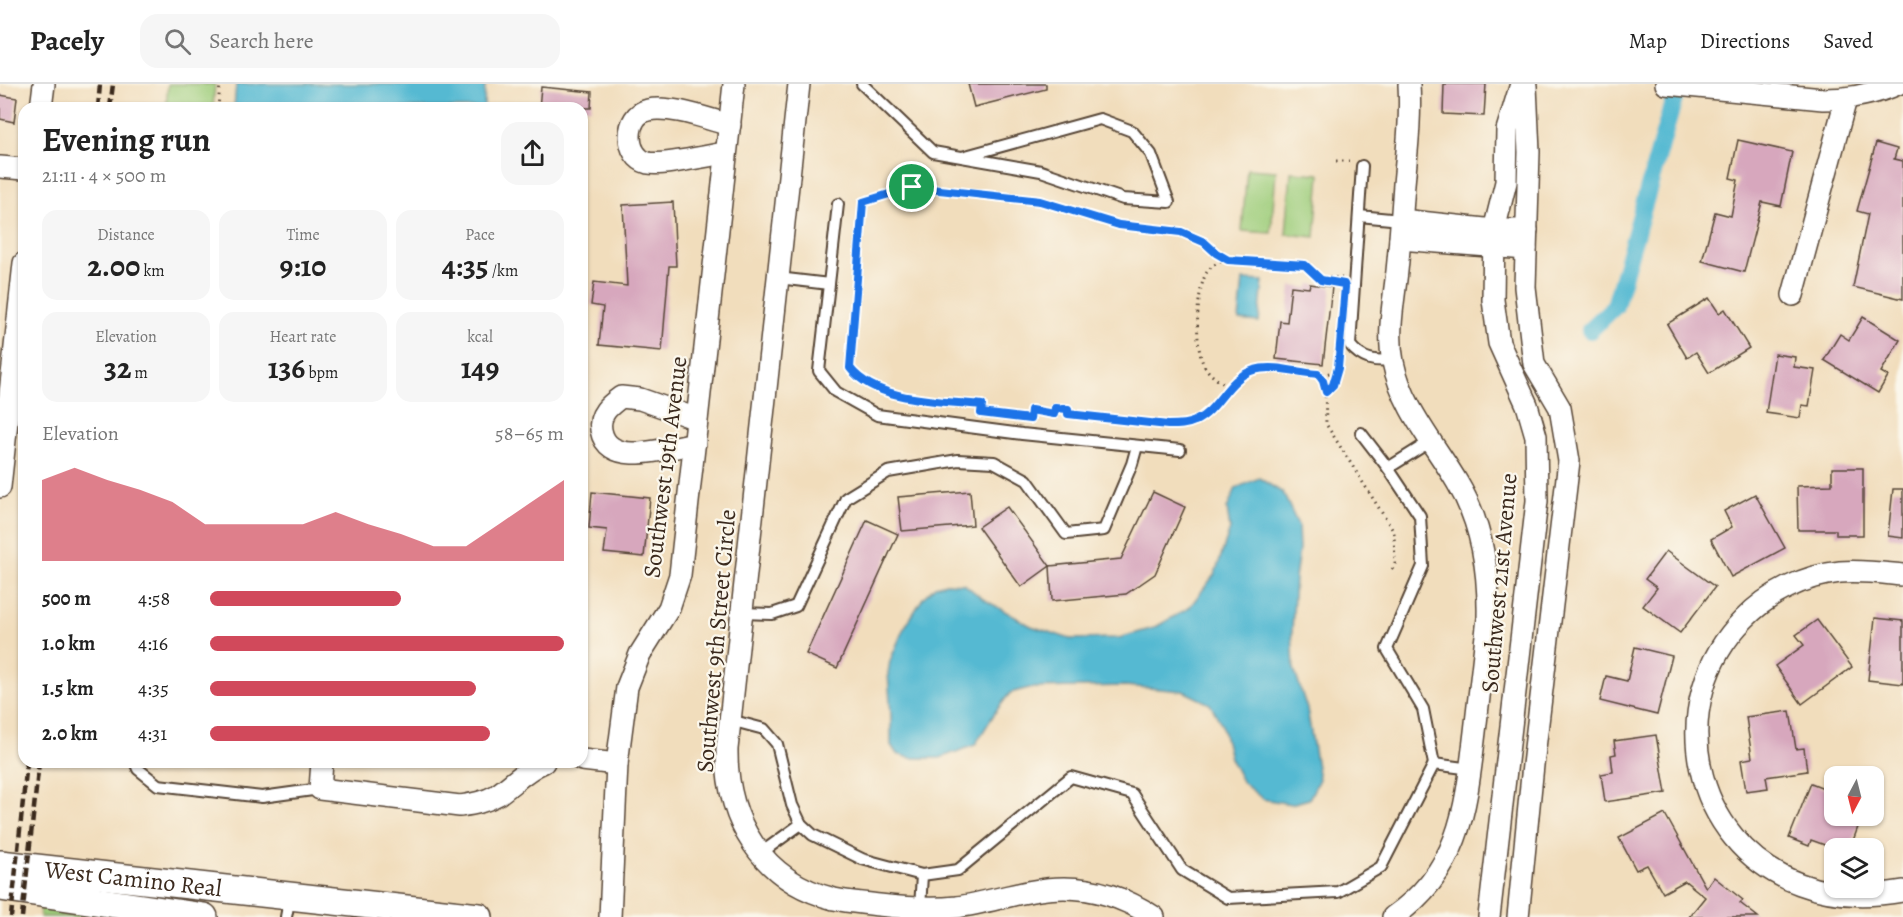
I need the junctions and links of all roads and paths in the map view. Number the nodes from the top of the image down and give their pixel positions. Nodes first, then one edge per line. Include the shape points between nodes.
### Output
1 (44, 84) edge
2 (220, 84) edge
3 (734, 84) edge
4 (799, 84) edge
5 (862, 84) edge
6 (1408, 84) edge
7 (1521, 84) edge
8 (1526, 84) edge
9 (1666, 84) edge
10 (1898, 84) edge
11 (1846, 99) junction
12 (42, 102) edge
13 (218, 102) edge
14 (730, 125) junction
15 (726, 153) junction
16 (962, 158) junction
17 (1336, 161) dead end
18 (1358, 164) joint
19 (0, 167) edge
20 (18, 169) edge
21 (837, 204) dead end
22 (1359, 216) junction
23 (1400, 230) junction
24 (1494, 238) junction
25 (1527, 240) junction
26 (1228, 260) junction
27 (778, 278) junction
28 (829, 284) junction
29 (1793, 295) dead end
30 (18, 305) edge
31 (1393, 360) junction
32 (1338, 368) junction
33 (1318, 374) junction
34 (1229, 387) junction
35 (1326, 392) junction
36 (5, 395) edge
37 (697, 419) junction
38 (1361, 432) dead end
39 (1431, 441) junction
40 (695, 443) junction
41 (1137, 446) junction
42 (1180, 450) dead end
43 (1388, 468) junction
44 (0, 487) edge
45 (1391, 572) dead end
46 (1903, 575) edge
47 (742, 613) junction
48 (730, 720) junction
49 (588, 761) edge
50 (617, 764) junction
51 (1434, 764) junction
52 (138, 768) edge
53 (322, 768) edge
54 (531, 768) edge
55 (1471, 769) junction
56 (320, 789) junction
57 (801, 824) junction
58 (761, 853) junction
59 (0, 864) edge
60 (922, 875) junction
61 (0, 887) edge
62 (1903, 891) edge
63 (288, 906) edge
64 (921, 908) junction
65 (204, 917) edge
66 (479, 917) edge
67 (610, 917) edge
68 (1154, 917) edge
69 (1393, 917) edge
70 (1489, 917) edge
71 (1518, 917) edge

1 - 12 street
2 - 13 path
3 - 14 street, Southwest 19th Avenue
4 - 27 street, Southwest 9th Street Circle
5 - 16 lane via 933,152
6 - 23 street via 1410,123
7 - 24 street, Southwest 21st Avenue via 1507,130 1506,182
8 - 25 street
9 - 11 street
10 - 11 street
11 - 29 street
14 - 15 street, Southwest 19th Avenue
14 - 15 street via 665,109 646,110 630,131 636,156 647,162
15 - 37 street, Southwest 19th Avenue
16 - 16 lane via 1041,171 1123,199 1169,202 1150,154 1132,130 1100,119
17 - 18 path
18 - 22 lane
19 - 20 street
21 - 28 lane
22 - 23 lane
22 - 31 lane via 1350,345 1377,362
23 - 24 street
23 - 31 street via 1391,324
24 - 25 street
24 - 70 street, Southwest 21st Avenue via 1493,300 1499,343 1527,405 1536,436 1538,501
25 - 71 street via 1525,287 1534,364 1560,408 1569,461
26 - 32 path via 1305,265 1321,280 1344,284
26 - 34 path via 1212,266 1204,279 1198,323 1203,364
26 - 34 path via 1204,242 1181,232 1119,225 1040,201 912,187 863,202 850,368 858,378 900,396 982,405 981,413 1030,419 1031,410 1054,414 1055,408 1068,409 1068,414 1182,425 1204,416
27 - 28 lane
27 - 47 street, Southwest 9th Street Circle
28 - 41 lane via 819,371 836,392 877,415
30 - 36 street
31 - 39 street via 1403,395
32 - 33 path via 1329,374
32 - 35 path via 1333,385
33 - 34 path via 1254,370
33 - 35 path
35 - 45 path via 1326,424 1394,532 1395,564
36 - 44 street
37 - 40 street, Southwest 19th Avenue
37 - 40 street via 640,399 621,397 607,406 600,423 602,437 623,453
38 - 43 lane
39 - 43 lane
39 - 55 street via 1467,502 1480,539 1487,578 1488,618
40 - 50 street, Southwest 19th Avenue via 680,575 669,608 632,670 623,704
41 - 42 lane
41 - 47 lane via 1104,530 1066,534 1027,480 994,462 958,460 888,472 846,498 796,606 772,614
43 - 51 lane via 1420,516 1423,566 1387,649 1424,709
46 - 62 street via 1838,572 1800,582 1766,600 1737,626 1715,657 1701,694 1696,732 1701,771 1714,807 1736,839 1764,865 1798,884 1836,894
47 - 48 street, Southwest 9th Street Circle
48 - 57 lane via 764,729 777,744 792,805
48 - 58 street, Southwest 9th Street Circle via 728,785 739,820
49 - 50 street
50 - 67 street, Southwest 19th Avenue
51 - 55 lane
51 - 60 lane via 1381,867 1338,892 1228,898 1182,870 1132,794 1071,777 958,870
52 - 56 lane via 158,785 262,797
53 - 56 street
54 - 56 street via 495,796 460,806
55 - 69 street via 1461,825 1447,857 1428,885
57 - 58 lane
57 - 60 lane via 813,835 862,859
58 - 64 street, Southwest 9th Street Circle via 785,876 817,893 852,902
59 - 63 street, West Camino Real
60 - 64 lane
61 - 65 street, West Camino Real
63 - 66 street, West Camino Real
64 - 68 street, Southwest 9th Street Circle via 956,907 1028,891 1066,888 1105,894

